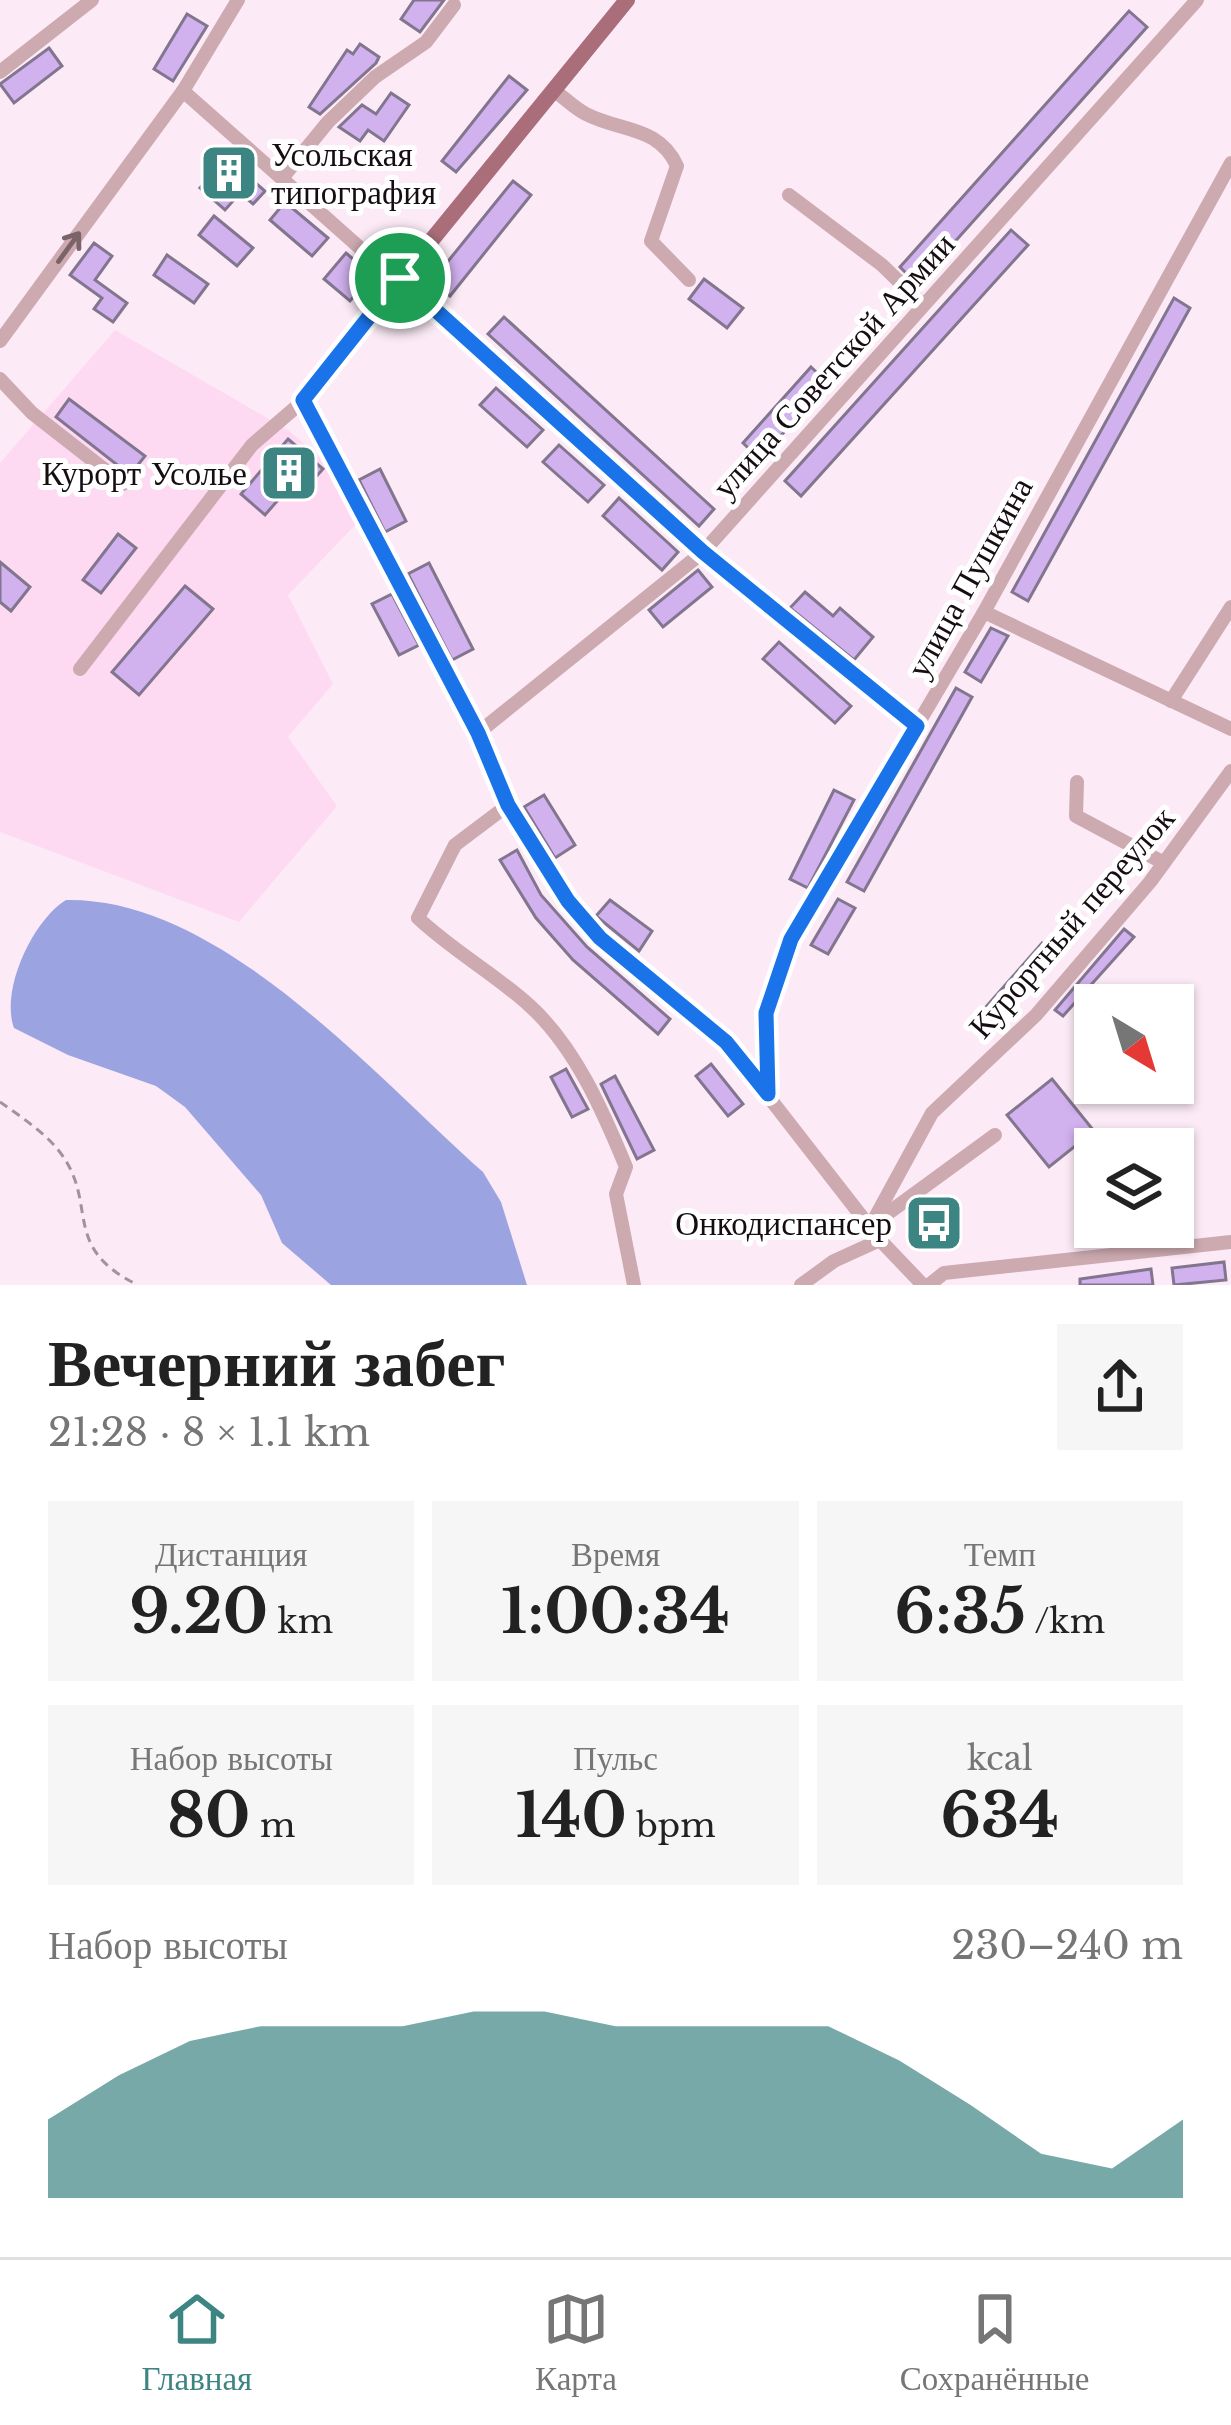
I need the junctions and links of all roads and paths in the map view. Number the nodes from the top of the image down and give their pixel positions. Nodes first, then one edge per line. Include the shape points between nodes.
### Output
1 (92, 0) edge
2 (238, 0) edge
3 (627, 0) edge
4 (1197, 0) edge
5 (454, 5) dead end
6 (0, 72) edge
7 (554, 89) junction
8 (183, 91) junction
9 (1231, 163) edge
10 (283, 177) junction
11 (1227, 180) edge
12 (789, 195) dead end
13 (400, 278) junction
14 (689, 280) dead end
15 (923, 305) junction
16 (0, 341) edge
17 (0, 379) edge
18 (303, 400) junction
19 (123, 484) dead end
20 (703, 552) junction
21 (1231, 607) edge
22 (984, 612) junction
23 (80, 670) dead end
24 (1171, 701) junction
25 (917, 726) junction
26 (1231, 729) edge
27 (478, 733) junction
28 (1231, 770) edge
29 (1077, 782) dead end
30 (508, 805) junction
31 (1164, 863) junction
32 (768, 1094) junction
33 (0, 1102) edge
34 (995, 1135) dead end
35 (876, 1233) junction
36 (1231, 1242) edge
37 (138, 1285) edge
38 (634, 1285) edge
39 (802, 1285) edge
40 (926, 1285) edge

1 - 6 street
2 - 8 street
3 - 7 main road
4 - 15 street, улица Советской Армии
5 - 10 street via 426,42 328,122
7 - 13 main road
7 - 14 street via 583,113 669,147 677,166 651,241
8 - 10 street
16 -> 8 street
9 - 11 street, улица Пушкина
10 - 13 street
11 - 22 street, улица Пушкина
12 - 15 street
13 - 18 street
13 - 20 street
15 - 20 street, улица Советской Армии
17 - 19 street
18 - 23 street via 252,445
18 - 27 street
20 - 25 street
20 - 27 street, улица Советской Армии
21 - 24 street
22 - 24 street
22 - 25 street, улица Пушкина
24 - 26 street
25 - 32 street, улица Пушкина via 791,939 766,1022
27 - 30 street
28 - 31 street, Курортный переулок
29 - 31 street via 1076,816
30 - 32 street via 578,914 726,1042
30 - 38 street via 455,845 418,918 561,1038 626,1167 616,1194
31 - 35 street, Курортный переулок via 1036,1016 932,1113
32 - 35 street
33 - 37 path via 62,1154 84,1237 109,1271
34 - 35 street
35 - 39 street
35 - 40 street
36 - 40 street via 944,1273

